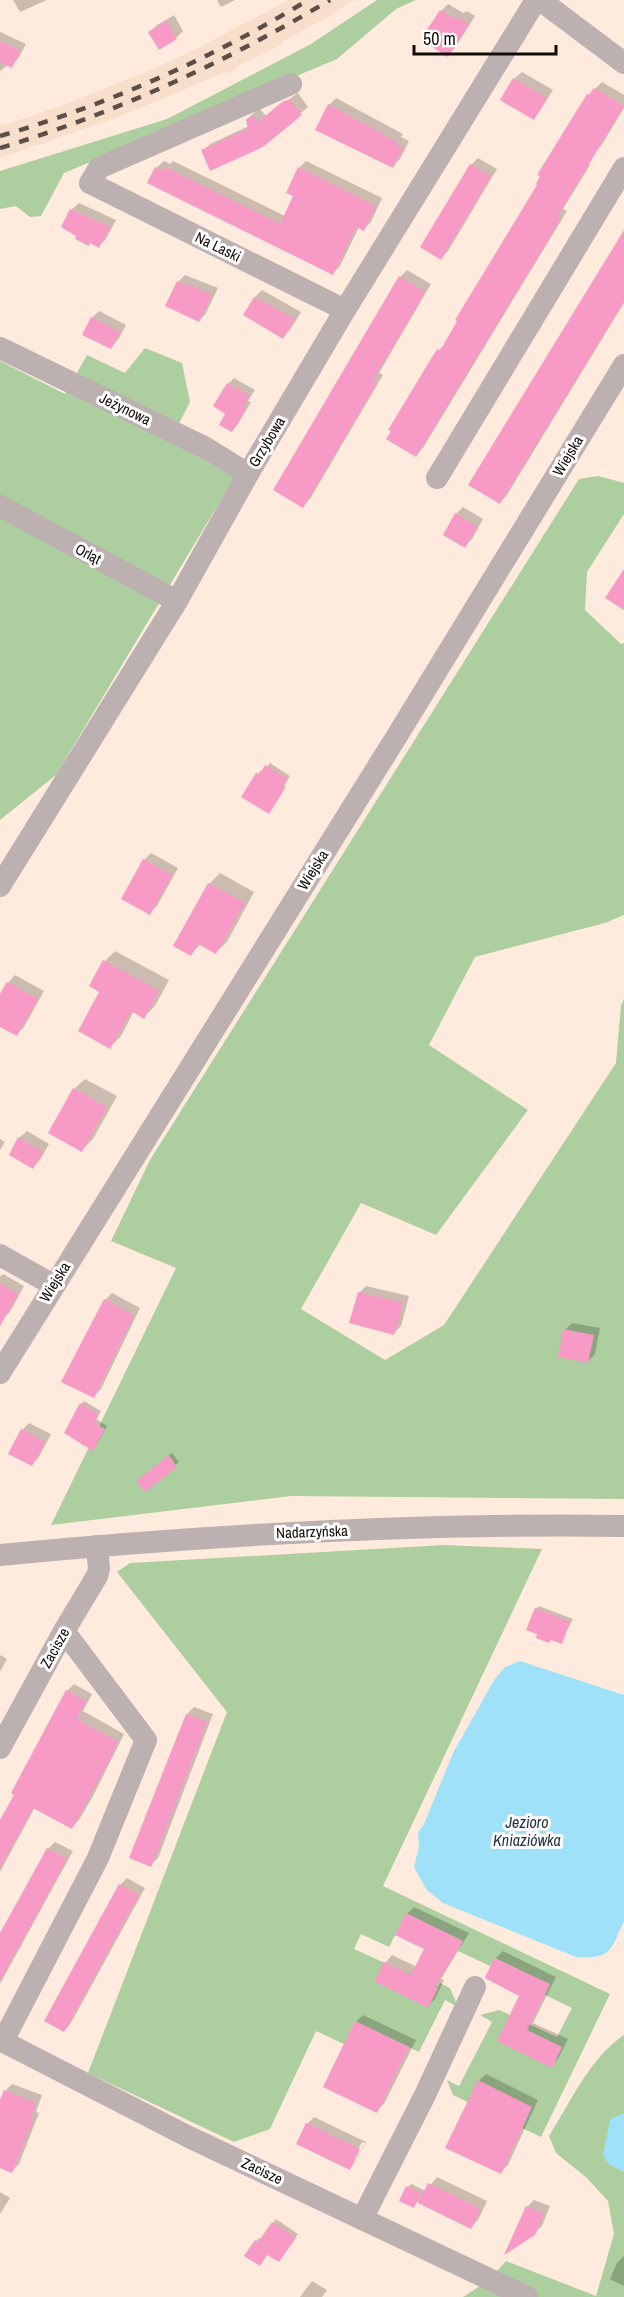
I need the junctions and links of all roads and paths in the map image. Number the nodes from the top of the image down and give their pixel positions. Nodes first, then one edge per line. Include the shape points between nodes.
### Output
1 (538, 0) edge
2 (624, 63) edge
3 (291, 84) dead end
4 (624, 168) edge
5 (345, 310) junction
6 (0, 348) edge
7 (624, 365) edge
8 (248, 474) junction
9 (437, 478) dead end
10 (0, 506) edge
11 (177, 601) junction
12 (0, 886) edge
13 (0, 1255) edge
14 (53, 1285) junction
15 (0, 1373) edge
16 (624, 1526) edge
17 (97, 1545) junction
18 (0, 1555) edge
19 (64, 1631) junction
20 (0, 1748) edge
21 (475, 1987) dead end
22 (1, 2041) edge
23 (362, 2219) junction
24 (527, 2297) edge

1 - 2 street
1 - 5 street, Grzybowa
3 - 5 street, Na Laski via 99,168 90,183
4 - 9 street
5 - 8 street, Grzybowa
6 - 8 street, Jeżynowa via 206,448
7 - 14 street, Wiejska
8 - 11 street, Grzybowa
10 - 11 street, Orląt
11 - 12 street, Grzybowa
13 - 14 street
14 - 15 street, Wiejska
16 - 17 street, Nadarzyńska via 440,1527
17 - 18 street, Nadarzyńska
17 - 19 street, Zacisze via 97,1576
19 - 20 street, Zacisze
19 - 22 street via 146,1740 98,1858
21 - 23 street
22 - 23 street, Zacisze
23 - 24 street, Zacisze

